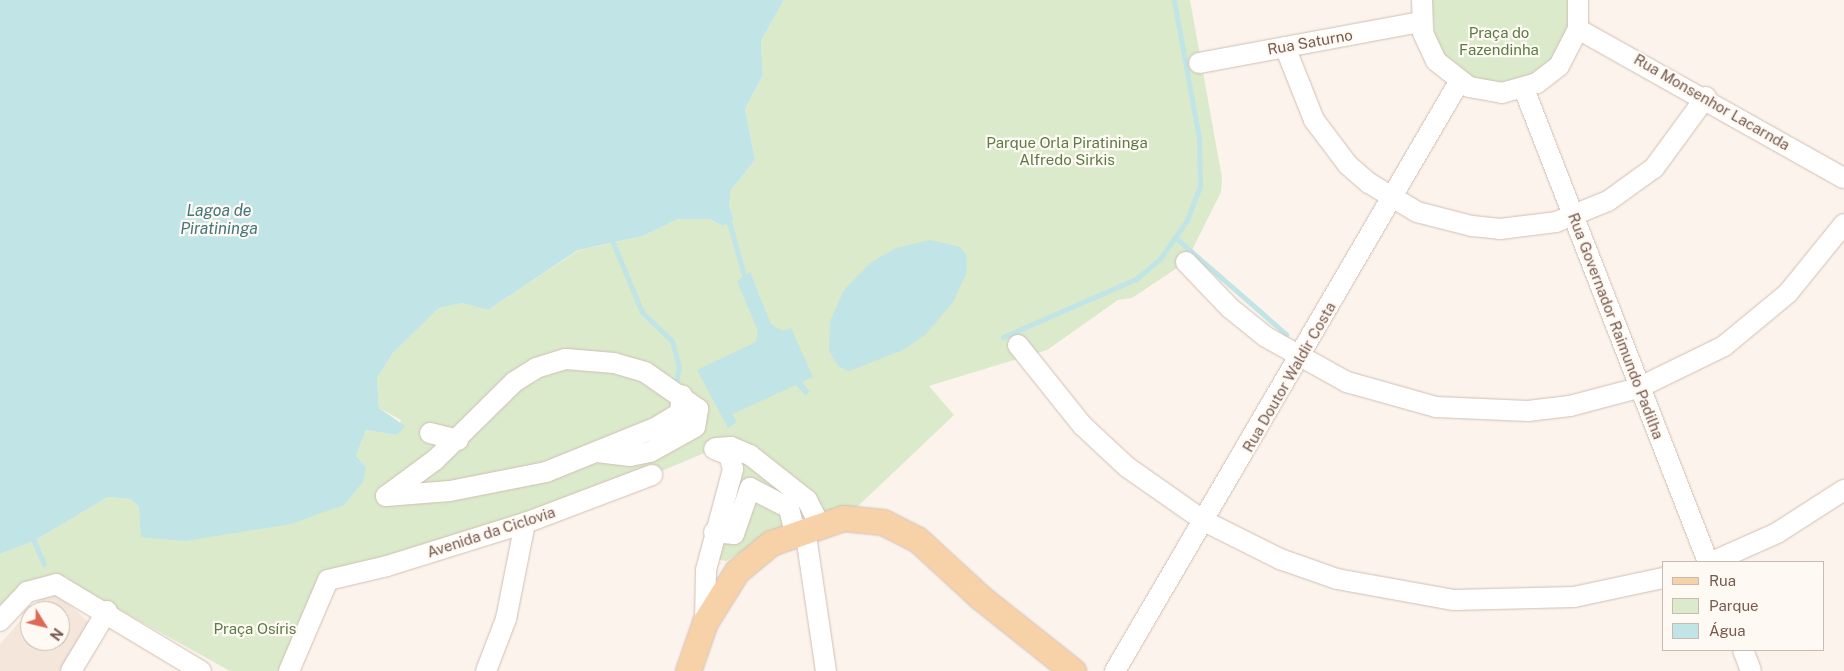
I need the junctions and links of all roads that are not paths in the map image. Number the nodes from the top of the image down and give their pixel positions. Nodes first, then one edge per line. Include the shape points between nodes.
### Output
1 (1422, 0) edge
2 (1578, 0) edge
3 (1421, 22) junction
4 (1578, 29) junction
5 (1285, 47) junction
6 (1199, 63) dead end
7 (1460, 82) junction
8 (1524, 89) junction
9 (1706, 97) junction
10 (1844, 178) edge
11 (1392, 199) junction
12 (1575, 216) junction
13 (1844, 224) edge
14 (1186, 262) dead end
15 (1018, 345) dead end
16 (1300, 359) junction
17 (1638, 388) junction
18 (682, 395) junction
19 (655, 428) junction
20 (430, 433) dead end
21 (686, 434) junction
22 (458, 440) junction
23 (599, 452) junction
24 (750, 456) junction
25 (652, 475) dead end
26 (782, 476) junction
27 (1844, 490) edge
28 (736, 491) junction
29 (772, 498) junction
30 (794, 501) junction
31 (1204, 521) junction
32 (525, 523) junction
33 (806, 529) junction
34 (1708, 561) edge
35 (1714, 561) edge
36 (1662, 578) edge
37 (107, 611) junction
38 (0, 621) edge
39 (705, 622) junction
40 (1743, 651) edge
41 (71, 671) edge
42 (201, 671) edge
43 (288, 671) edge
44 (486, 671) edge
45 (688, 671) edge
46 (826, 671) edge
47 (1074, 671) edge
48 (1115, 671) edge
49 (1751, 671) edge

1 - 3 street
2 - 4 street
3 - 5 street, Rua Saturno
3 - 7 street via 1430,52
4 - 8 street via 1559,66
4 - 9 street, Rua Monsenhor Lacarnda
5 - 6 street, Rua Saturno
5 - 11 street via 1301,95 1329,144 1369,183
7 - 8 street via 1491,92
7 - 11 street, Rua Doutor Waldir Costa
8 - 12 street, Rua Governador Raimundo Padilha
9 - 10 street, Rua Monsenhor Lacarnda
9 - 12 street via 1654,168 1608,201
11 - 12 street via 1418,212 1472,226 1528,227
11 - 16 street, Rua Doutor Waldir Costa
12 - 17 street, Rua Governador Raimundo Padilha
13 - 17 street via 1817,262 1758,321 1688,367
14 - 16 street via 1230,308
15 - 31 street via 1083,426 1127,466
16 - 17 street via 1391,397 1482,412 1570,406
16 - 31 street, Rua Doutor Waldir Costa
17 - 34 street, Rua Governador Raimundo Padilha
18 - 19 street via 680,413
18 - 21 street via 698,409 699,419
18 - 22 street via 645,372 614,363 566,359 536,368 514,382
19 - 21 street
19 - 23 street
20 - 22 street
21 - 23 street via 637,456
22 - 23 street via 386,496 450,492 512,479
24 - 26 street
24 - 28 street
24 - 28 street via 730,447 714,449 729,455
25 - 32 street, Avenida da Ciclovia
26 - 29 street
26 - 30 street
27 - 35 street via 1777,533
28 - 29 street via 750,488
28 - 39 street via 714,532 706,570
29 - 30 street
30 - 33 street via 813,507
31 - 36 street via 1280,559 1337,579 1454,600 1574,597
31 - 48 street, Rua Doutor Waldir Costa
32 - 43 street, Avenida da Ciclovia via 387,566 328,580
32 - 44 street via 506,620
33 - 39 main road via 771,543 737,570
33 - 46 street
33 - 47 main road via 865,520 917,539 980,597
37 - 38 street via 69,588 42,585 27,592
37 - 41 street
37 - 42 street
39 - 45 main road
40 - 49 street

